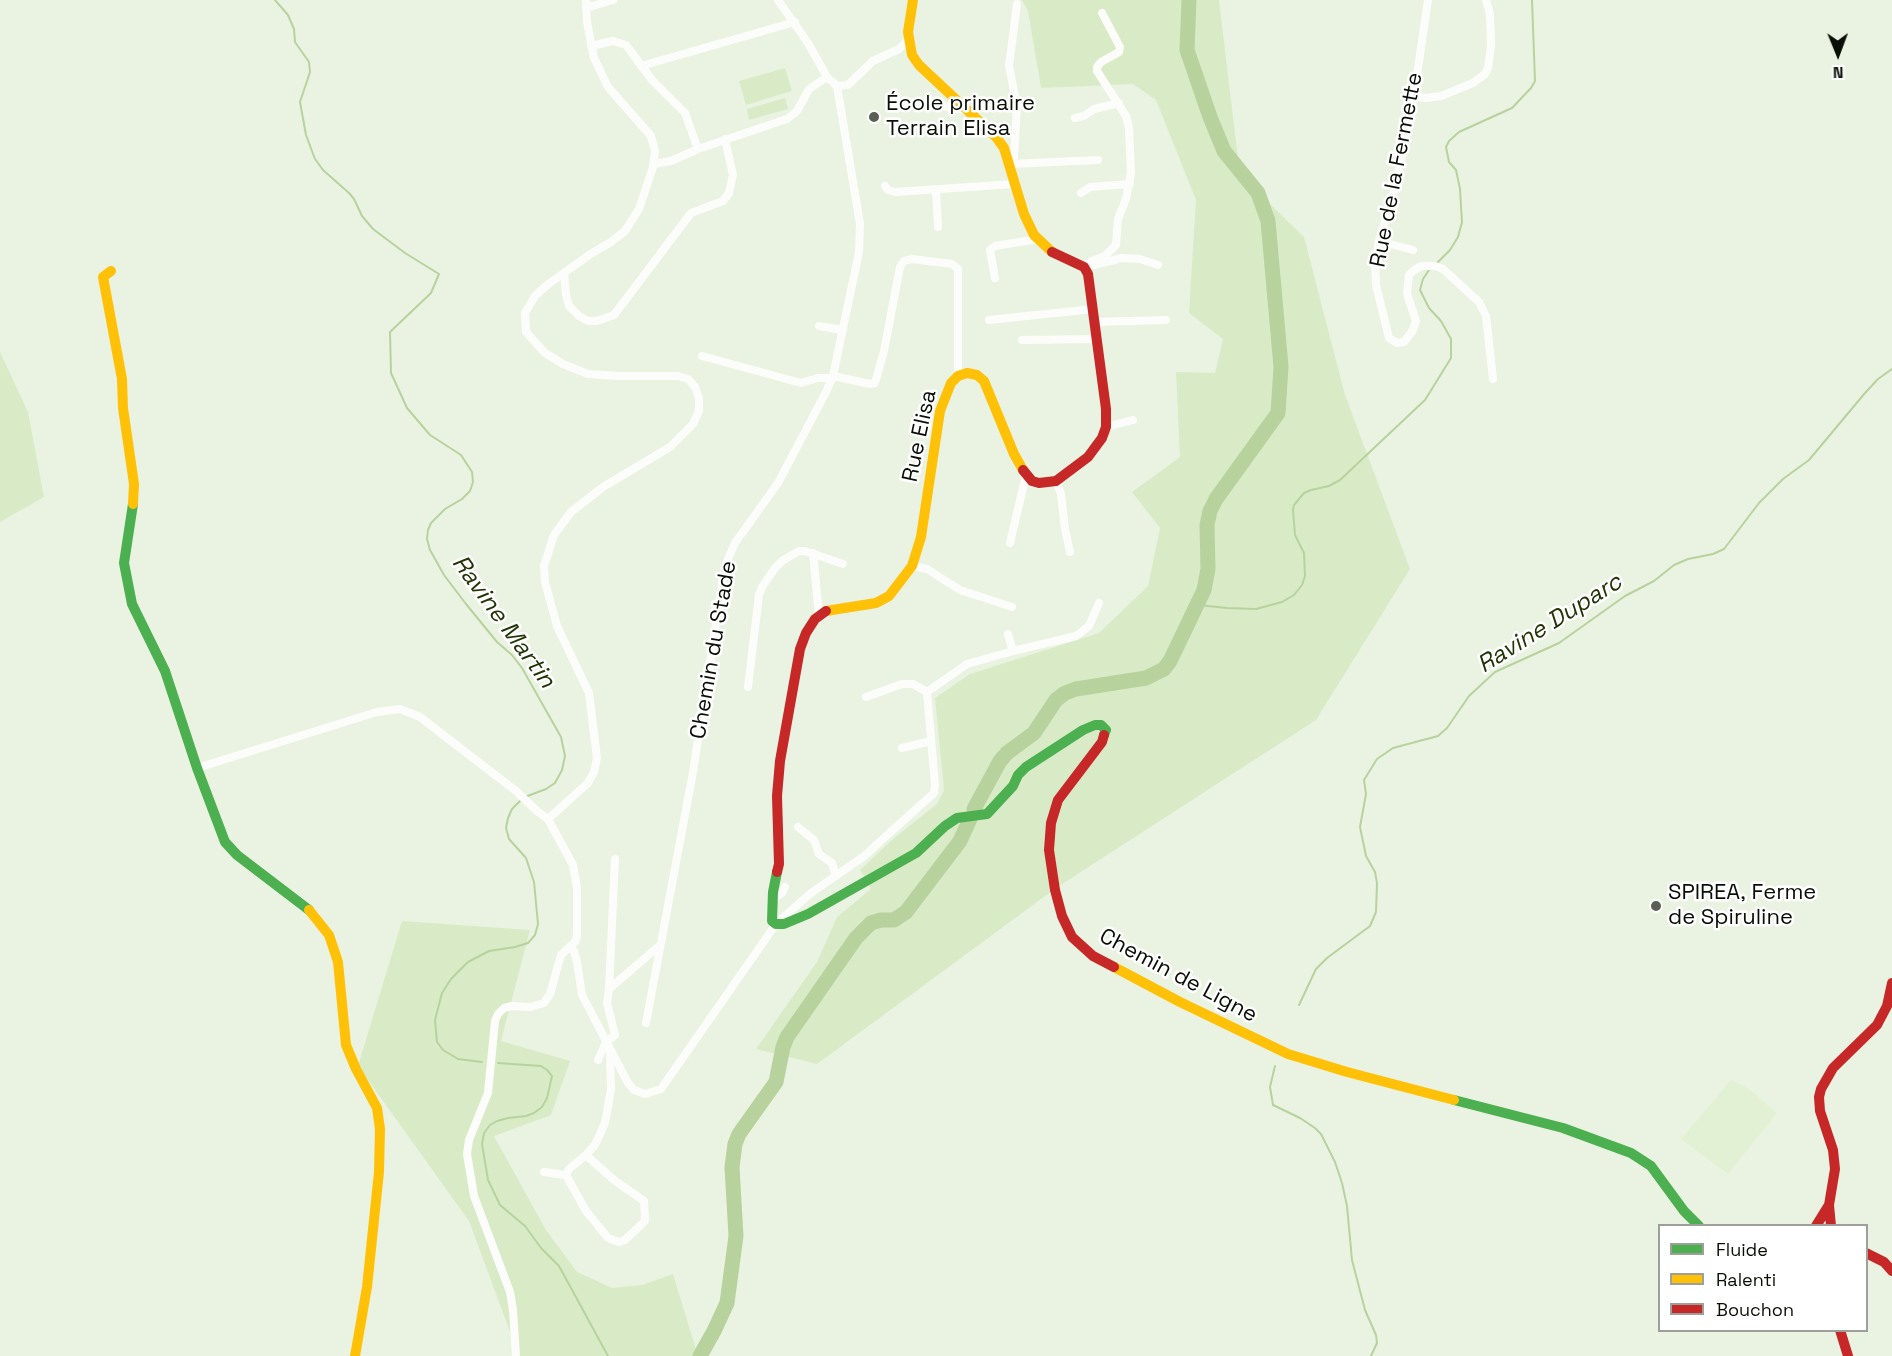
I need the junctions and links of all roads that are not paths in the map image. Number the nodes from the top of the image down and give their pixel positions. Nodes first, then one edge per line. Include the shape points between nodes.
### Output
1 (613, 0) edge
2 (778, 0) edge
3 (1428, 0) edge
4 (1486, 0) edge
5 (912, 1) edge
6 (586, 4) edge
7 (1017, 4) dead end
8 (1102, 12) dead end
9 (795, 22) junction
10 (908, 40) junction
11 (591, 46) junction
12 (641, 66) junction
13 (827, 77) junction
14 (837, 86) junction
15 (1414, 96) junction
16 (1119, 103) junction
17 (900, 106) dead end
18 (968, 111) junction
19 (1075, 118) dead end
20 (725, 139) junction
21 (698, 149) junction
22 (1098, 160) dead end
23 (654, 164) junction
24 (1010, 164) junction
25 (1014, 184) junction
26 (1130, 184) junction
27 (885, 186) dead end
28 (936, 189) junction
29 (1081, 193) dead end
30 (938, 227) dead end
31 (1038, 239) junction
32 (1379, 241) junction
33 (1413, 250) dead end
34 (1158, 264) dead end
35 (1084, 267) junction
36 (111, 271) dead end
37 (564, 273) junction
38 (995, 278) dead end
39 (1093, 309) junction
40 (989, 320) dead end
41 (1166, 320) dead end
42 (1094, 322) junction
43 (819, 326) dead end
44 (842, 330) junction
45 (1097, 339) junction
46 (1022, 340) dead end
47 (702, 356) dead end
48 (958, 376) junction
49 (832, 377) junction
50 (1493, 379) dead end
51 (1133, 420) dead end
52 (1106, 427) junction
53 (1026, 475) junction
54 (1056, 481) junction
55 (1010, 543) dead end
56 (1070, 552) dead end
57 (813, 553) junction
58 (843, 564) dead end
59 (912, 566) junction
60 (1099, 603) dead end
61 (1012, 607) dead end
62 (819, 615) junction
63 (1008, 634) dead end
64 (1013, 651) junction
65 (748, 687) dead end
66 (927, 692) junction
67 (866, 698) dead end
68 (931, 741) junction
69 (902, 748) dead end
70 (197, 768) junction
71 (548, 819) junction
72 (798, 827) dead end
73 (615, 859) dead end
74 (836, 876) junction
75 (785, 887) dead end
76 (772, 900) junction
77 (776, 924) junction
78 (659, 946) junction
79 (570, 947) junction
80 (1892, 983) edge
81 (609, 989) junction
82 (646, 1023) dead end
83 (608, 1046) junction
84 (598, 1060) dead end
85 (586, 1155) junction
86 (544, 1172) dead end
87 (566, 1175) junction
88 (1829, 1205) junction
89 (1696, 1224) edge
90 (1817, 1224) edge
91 (1831, 1224) edge
92 (1868, 1255) edge
93 (1892, 1271) edge
94 (1841, 1332) edge
95 (355, 1356) edge
96 (516, 1356) edge
97 (1848, 1356) edge

1 - 6 street
2 - 9 street
3 - 15 street, Rue de la Fermette
4 - 15 street via 1491,46 1485,74 1441,96
5 - 10 street
6 - 11 street
7 - 24 street via 1009,66 1017,106 1014,158
8 - 16 street via 1120,47 1119,52 1101,62 1097,71
9 - 12 street
9 - 13 street
10 - 14 street via 899,49 873,61 848,85
10 - 18 street via 919,65
11 - 12 street via 622,42
11 - 23 street via 608,87 651,136
12 - 21 street via 685,113
13 - 14 street
13 - 20 street via 805,93 793,116
14 - 44 street, Chemin du Stade via 860,224 859,252
15 - 32 street, Rue de la Fermette via 1394,192
16 - 19 street
16 - 26 street via 1129,128
17 - 18 street via 943,106
18 - 24 street via 996,137
20 - 21 street
20 - 37 street via 733,175 729,194 723,201 691,213 614,315 597,321 579,316 569,306
21 - 23 street
22 - 24 street
23 - 37 street via 639,209 625,231
24 - 25 street
25 - 28 street
25 - 31 street
26 - 29 street via 1090,187
26 - 35 street via 1118,219 1116,245
27 - 28 street via 894,192
28 - 30 street
31 - 35 street via 1058,256
31 - 38 street via 990,250
32 - 33 street
32 - 50 street, Rue de la Fermette via 1376,285 1389,338 1404,342 1415,326 1407,294 1409,275 1432,266 1443,269 1483,308
34 - 35 street via 1122,258
35 - 39 street via 1091,284
36 - 70 street via 103,277 122,379 134,484 124,563 139,619 165,671
37 - 71 street via 547,285 525,313 526,332 545,353 588,374 678,376 695,387 699,411 693,424 670,447 603,487 571,512 554,535 544,566 545,582 557,626 589,693 597,758 588,783
39 - 40 street
39 - 42 street
41 - 42 street
42 - 45 street
43 - 44 street
44 - 49 street, Chemin du Stade
45 - 46 street
45 - 52 street
47 - 49 street via 801,383
48 - 49 street via 958,269 952,264 912,259 900,267 875,383
48 - 53 street, Rue Elisa via 967,373 984,381
48 - 59 street, Rue Elisa via 951,383 940,411 921,537
49 - 78 street, Chemin du Stade via 778,483 735,543 724,566 693,772
51 - 52 street
52 - 54 street via 1095,449
53 - 54 street via 1039,483
53 - 55 street
54 - 56 street
57 - 58 street
57 - 62 street
57 - 65 street via 799,551 782,561 760,591
59 - 61 street via 927,569 960,590
59 - 62 street, Rue Elisa via 889,596 876,603
60 - 64 street via 1083,632
62 - 76 street via 796,652 780,761 779,864
63 - 64 street
64 - 66 street via 967,664
66 - 67 street via 913,684 902,684
66 - 68 street
68 - 69 street
68 - 74 street via 934,793
70 - 71 street via 377,712 400,709 420,717
70 - 95 street via 225,842 309,910 334,946 346,1045 377,1108 380,1129 370,1262
71 - 79 street via 573,865 577,888 577,936
72 - 74 street via 813,840 819,854 832,863
73 - 81 street
74 - 77 street
75 - 76 street
76 - 77 street via 771,916
77 - 83 street via 661,1089 645,1094 633,1090
77 - 89 street, Chemin de Ligne via 808,914 916,854 957,818 987,814 1026,767 1083,730 1101,725 1106,730 1102,742 1059,800 1051,823 1049,850 1055,890 1062,916 1082,947 1180,1002 1288,1054 1563,1128 1631,1153 1651,1166
78 - 81 street
78 - 82 street, Chemin du Stade
79 - 83 street via 577,962 582,995
79 - 96 street via 561,955 544,1003 512,1006 498,1014 488,1093 469,1140 468,1166 474,1196 510,1292
80 - 88 street via 1887,1006 1877,1025 1833,1068 1821,1089 1820,1111 1835,1169
81 - 83 street via 607,1003 615,1035
83 - 84 street
83 - 85 street via 608,1114 602,1132
85 - 87 street
85 - 87 street via 644,1202 646,1215 641,1226 620,1241 608,1238 586,1211
86 - 87 street
88 - 90 street
88 - 91 street
92 - 93 street via 1884,1262
94 - 97 street

